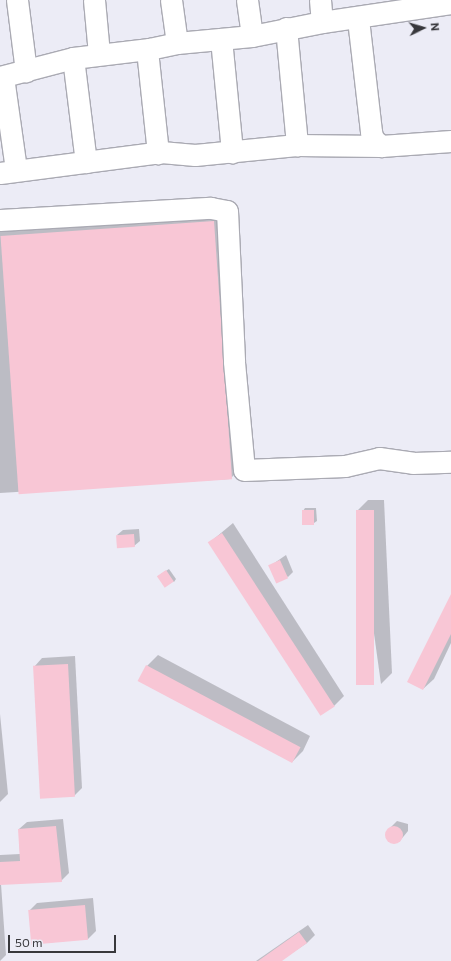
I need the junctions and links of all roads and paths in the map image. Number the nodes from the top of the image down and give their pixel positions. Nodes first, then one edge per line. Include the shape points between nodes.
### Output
1 (17, 0) edge
2 (94, 0) edge
3 (171, 0) edge
4 (247, 0) edge
5 (320, 0) edge
6 (451, 3) edge
7 (400, 5) edge
8 (358, 19) junction
9 (322, 22) junction
10 (286, 28) junction
11 (252, 36) junction
12 (221, 39) junction
13 (177, 43) junction
14 (147, 50) junction
15 (99, 54) junction
16 (73, 58) junction
17 (26, 71) junction
18 (2, 77) edge
19 (451, 141) edge
20 (297, 145) junction
21 (382, 146) junction
22 (232, 152) junction
23 (158, 153) junction
24 (86, 162) junction
25 (8, 171) edge
26 (0, 220) edge
27 (451, 462) edge

1 - 17 street
2 - 15 street
3 - 13 street
4 - 11 street
5 - 9 street
6 - 7 street
7 - 8 street
8 - 9 street
8 - 21 street via 371,132 373,139
9 - 10 street
10 - 11 street
10 - 20 street
11 - 12 street
12 - 13 street
12 - 22 street
13 - 14 street
14 - 15 street
14 - 23 street
15 - 16 street
16 - 17 street
16 - 24 street
17 - 18 street
18 - 25 street
19 - 21 street
20 - 21 street
20 - 22 street
22 - 23 street via 195,155
23 - 24 street
24 - 25 street
26 - 27 street via 211,208 226,211 234,362 244,470 346,466 379,458 413,463

